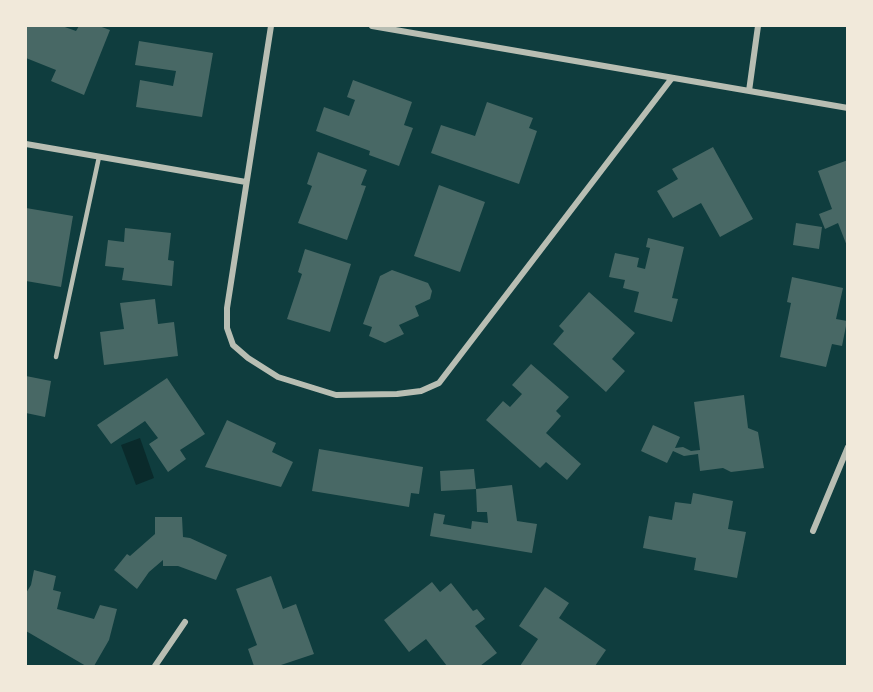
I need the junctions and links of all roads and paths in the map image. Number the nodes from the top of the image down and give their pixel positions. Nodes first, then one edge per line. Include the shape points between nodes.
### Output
1 (271, 26) edge
2 (372, 26) edge
3 (758, 26) edge
4 (672, 78) junction
5 (749, 91) junction
6 (848, 108) edge
7 (26, 144) edge
8 (99, 157) junction
9 (246, 182) junction
10 (56, 357) dead end
11 (848, 447) edge
12 (813, 531) dead end
13 (184, 622) dead end
14 (155, 666) edge

1 - 9 street
2 - 4 street
3 - 5 street
4 - 5 street
4 - 9 street via 439,383 421,391 336,395 278,377 233,345 227,328 227,308
5 - 6 street
7 - 8 street
8 - 9 street
8 - 10 lane
11 - 12 street
13 - 14 street

